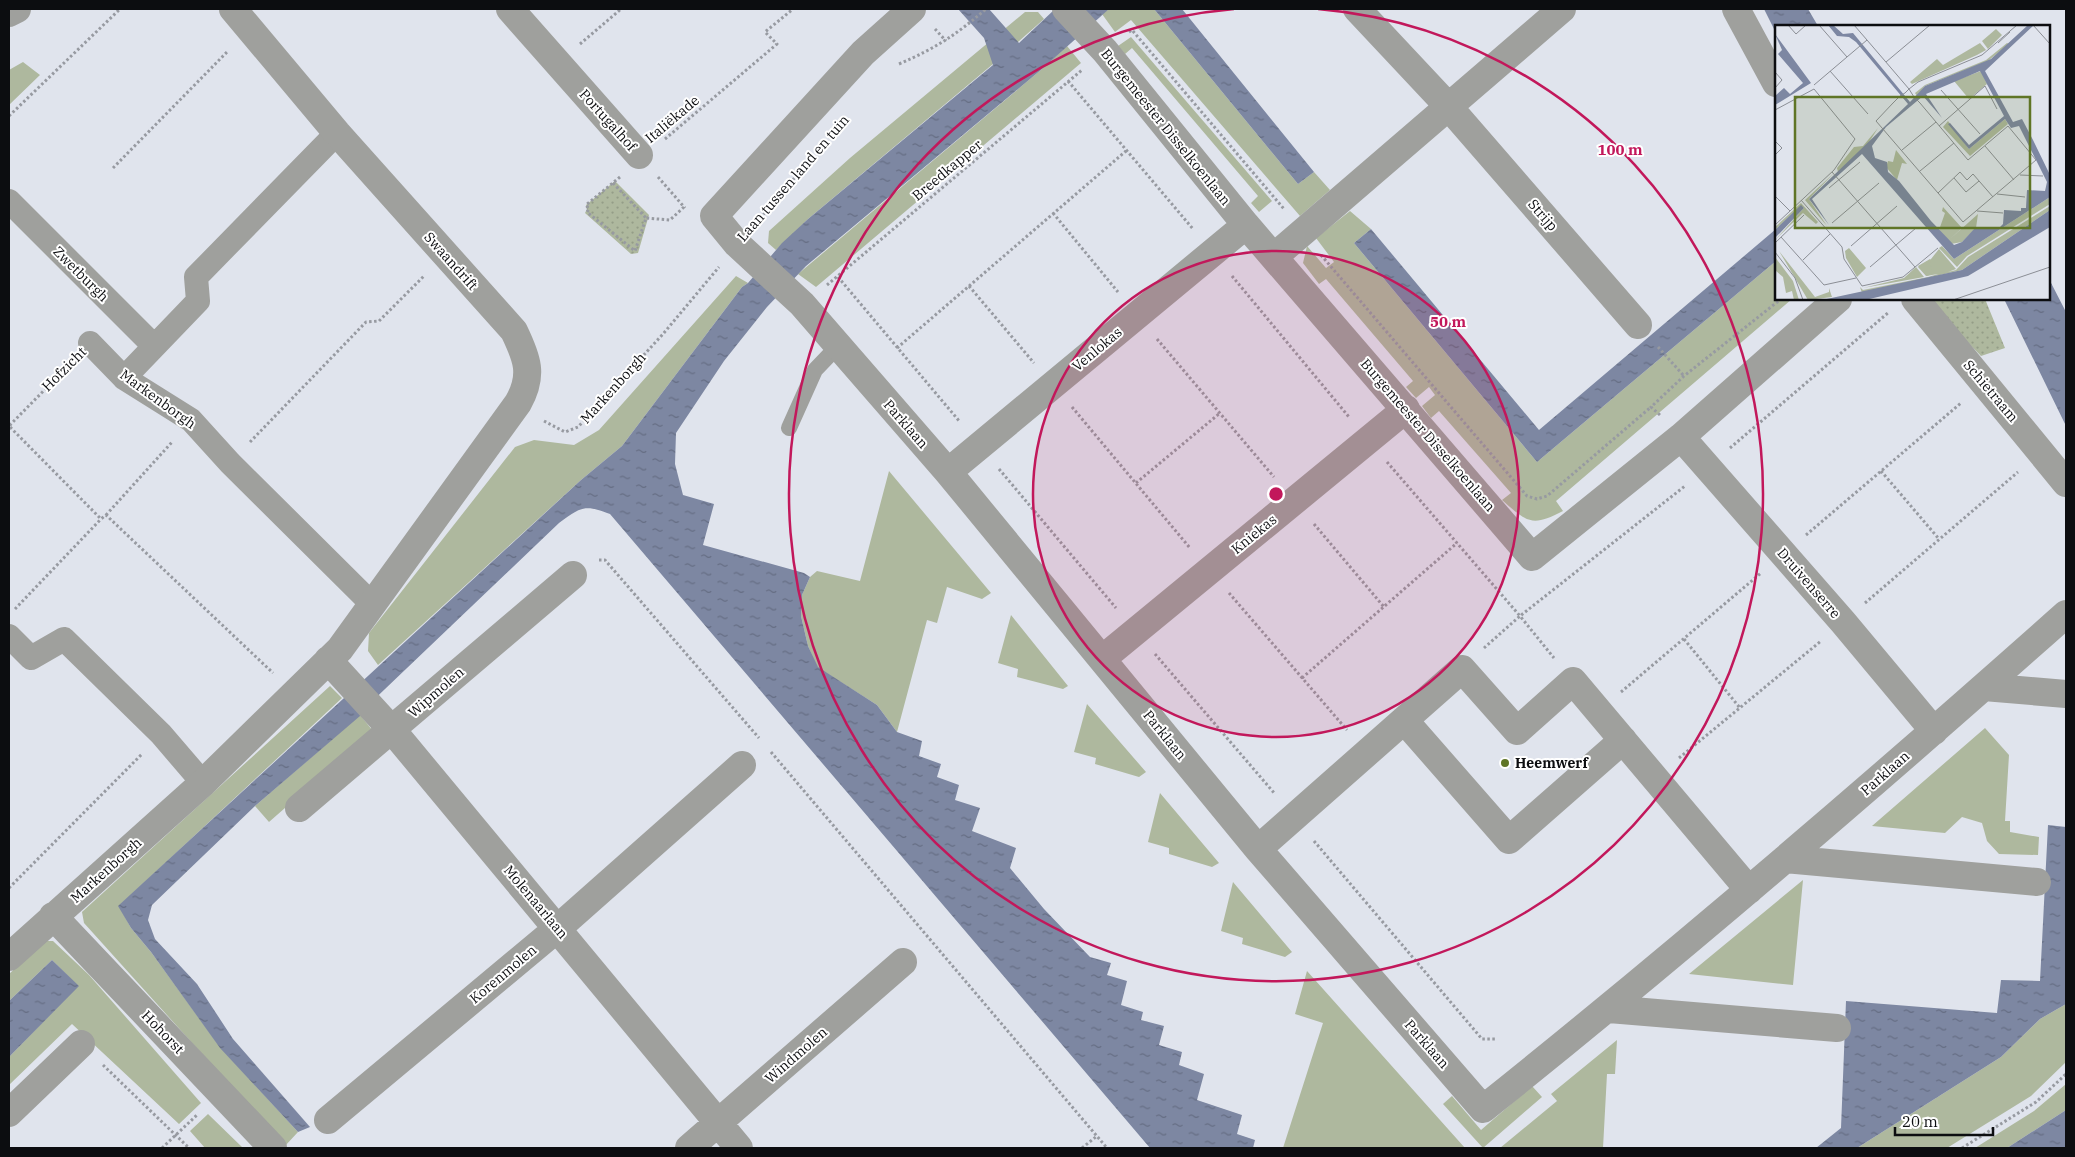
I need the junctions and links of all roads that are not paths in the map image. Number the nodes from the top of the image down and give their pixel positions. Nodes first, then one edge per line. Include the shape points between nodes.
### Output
1 (16, 9) edge
2 (510, 9) edge
3 (912, 9) edge
4 (1066, 9) edge
5 (1357, 9) edge
6 (1562, 9) edge
7 (1736, 9) edge
8 (9, 13) edge
9 (242, 19) edge
10 (1775, 81) edge
11 (1448, 106) junction
12 (337, 133) junction
13 (641, 157) road end
14 (9, 202) edge
15 (1246, 225) junction
16 (746, 252) joint
17 (1275, 256) junction
18 (1837, 300) edge
19 (1915, 300) edge
20 (1638, 325) dead end
21 (90, 343) road end
22 (154, 346) junction
23 (838, 346) junction
24 (124, 378) junction
25 (518, 403) joint
26 (1406, 409) junction
27 (789, 428) dead end
28 (1681, 437) junction
29 (948, 472) junction
30 (2066, 483) edge
31 (573, 575) road end
32 (373, 605) junction
33 (2066, 614) edge
34 (9, 636) edge
35 (1102, 659) junction
36 (335, 667) junction
37 (1984, 687) junction
38 (2066, 694) edge
39 (1404, 720) junction
40 (387, 723) junction
41 (1934, 731) junction
42 (1623, 740) junction
43 (742, 765) dead end
44 (203, 783) junction
45 (299, 808) dead end
46 (1258, 849) junction
47 (1786, 859) junction
48 (2037, 882) dead end
49 (1749, 890) junction
50 (53, 916) junction
51 (558, 928) junction
52 (9, 957) edge
53 (903, 962) dead end
54 (1608, 1008) junction
55 (1837, 1028) dead end
56 (81, 1044) road end
57 (9, 1113) edge
58 (328, 1120) dead end
59 (717, 1124) junction
60 (273, 1148) edge
61 (689, 1148) edge
62 (739, 1148) edge

1 - 8 street
2 - 13 street, Portugalhof
3 - 16 street, Laan tussen land en tuin via 863,53 714,216
4 - 15 street, Burgemeester Disselkoenlaan via 1098,43
5 - 11 street, Strijp
6 - 11 street
7 - 10 street
9 - 12 street, Swaandrift
11 - 17 street
11 - 20 street, Strijp
12 - 22 street via 196,277 198,301
12 - 25 street, Swaandrift via 514,332 525,353 528,375 524,394
14 - 22 street, Zwetburgh
15 - 17 street, Burgemeester Disselkoenlaan
15 - 29 street, Venlokas
16 - 23 street, Parklaan via 796,298
17 - 26 street, Burgemeester Disselkoenlaan
18 - 28 street, Burgemeester Disselkoenlaan
19 - 30 street, Schietraam
21 - 24 street, Markenborgh
22 - 24 street
23 - 27 lane via 816,370
23 - 29 street, Parklaan
24 - 32 street, Markenborgh via 191,420
25 - 32 street, Markenborgh
26 - 28 street, Burgemeester Disselkoenlaan via 1532,557
26 - 35 street, Kniekas
28 - 41 street, Druivenserre
29 - 35 street, Parklaan
31 - 40 street, Wipmolen
32 - 36 street, Markenborgh via 340,649
33 - 37 street, Parklaan
34 - 44 street via 31,658 64,639 161,734
35 - 46 street, Parklaan
36 - 40 street, Molenaarlaan
36 - 44 street, Markenborgh via 295,693
37 - 38 street
37 - 41 street, Parklaan
39 - 42 street via 1508,840
39 - 42 street via 1462,669 1516,731 1573,681
39 - 46 street
40 - 45 street, Wipmolen
40 - 51 street, Molenaarlaan
41 - 47 street, Parklaan
42 - 49 street
43 - 51 street, Korenmolen
44 - 50 street, Markenborgh
46 - 54 street, Parklaan via 1483,1109
47 - 48 street
47 - 49 street, Parklaan
49 - 54 street, Parklaan
50 - 52 street, Markenborgh
50 - 60 street, Hohorst
51 - 58 street, Korenmolen
51 - 59 street, Molenaarlaan
53 - 59 street, Windmolen
54 - 55 street
56 - 57 street
59 - 61 street, Windmolen
59 - 62 street, Molenaarlaan

